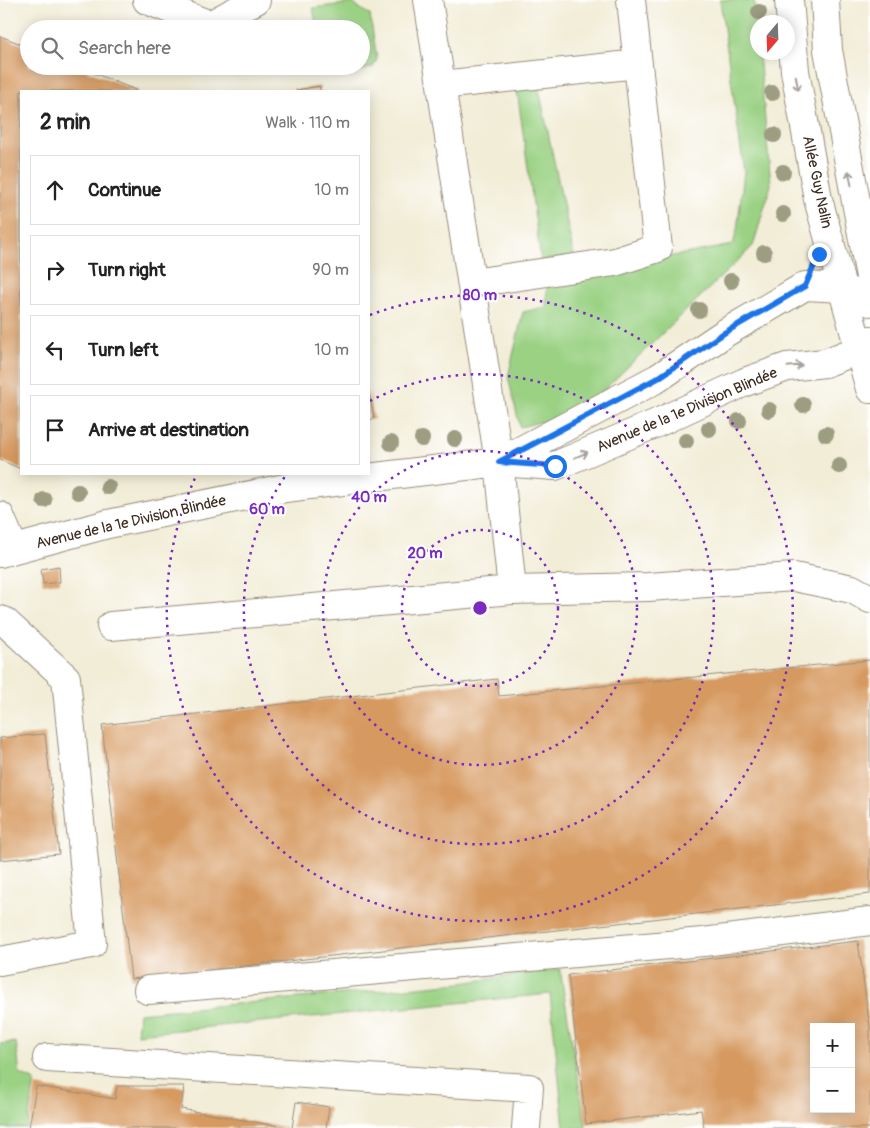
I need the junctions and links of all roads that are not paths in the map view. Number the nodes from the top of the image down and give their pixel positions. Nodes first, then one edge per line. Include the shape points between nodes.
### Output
1 (148, 0) edge
2 (256, 0) edge
3 (428, 0) edge
4 (631, 0) edge
5 (789, 0) edge
6 (825, 0) edge
7 (198, 20) edge
8 (219, 20) edge
9 (638, 64) junction
10 (441, 85) junction
11 (825, 223) junction
12 (870, 277) edge
13 (472, 283) junction
14 (805, 286) junction
15 (842, 288) junction
16 (870, 302) edge
17 (864, 345) edge
18 (825, 364) junction
19 (870, 389) edge
20 (870, 396) edge
21 (499, 462) junction
22 (0, 516) edge
23 (7, 551) edge
24 (512, 590) junction
25 (870, 599) edge
26 (0, 620) edge
27 (111, 626) dead end
28 (870, 921) edge
29 (0, 961) edge
30 (148, 990) dead end
31 (47, 1058) dead end
32 (526, 1128) edge

1 - 7 street
2 - 8 street
3 - 10 street
4 - 9 street
5 -> 11 street, Allée Guy Nalin via 795,72
12 -> 6 street via 828,50
9 - 10 street
9 - 13 street via 658,248 615,262
10 - 13 street
11 - 14 street via 819,254
11 - 15 street, Allée Guy Nalin
13 - 21 street
14 - 15 street
14 - 21 street, Avenue de la 1e Division Blindée via 724,333 658,378
15 - 16 street
15 - 17 street, Allée Guy Nalin
17 - 18 street, Avenue de la 1e Division Blindée
17 - 19 street, Allée Guy Nalin
18 - 20 street
21 -> 18 street, Avenue de la 1e Division Blindée via 555,466 745,382 787,367
21 - 23 street, Avenue de la 1e Division Blindée via 285,488 108,524
21 - 24 street
22 - 23 street
24 - 25 street via 648,588 794,577 852,589
24 - 27 street
26 - 29 street via 66,678 92,944
28 - 30 street via 703,942
31 - 32 street via 528,1088

